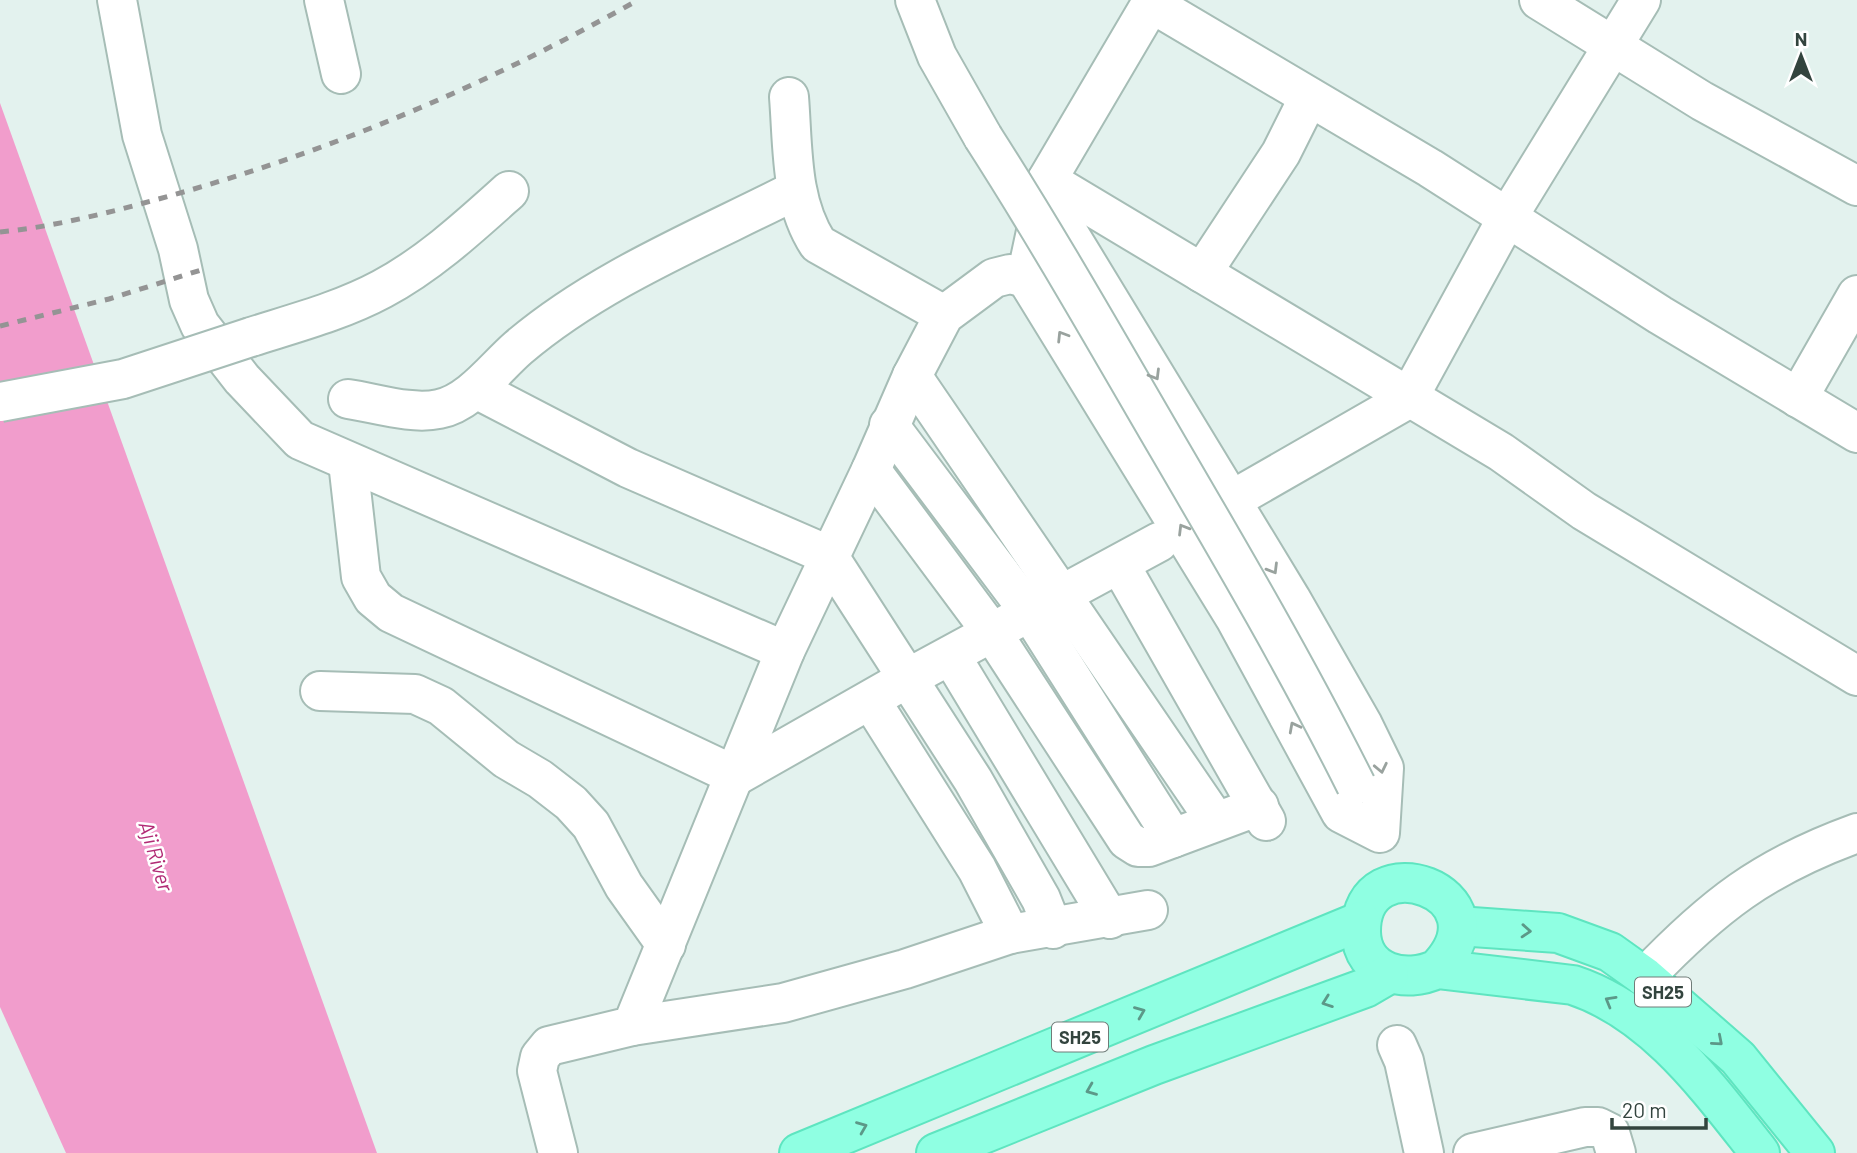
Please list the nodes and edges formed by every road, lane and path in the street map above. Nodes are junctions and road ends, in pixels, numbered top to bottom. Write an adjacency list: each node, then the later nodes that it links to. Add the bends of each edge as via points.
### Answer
1 (117, 0): 28 (street, via 142,135 200,325 242,379 300,440)
2 (324, 0): 8 (street)
3 (915, 0): 44 (street, bridge, via 937,56 963,103 1035,218 1309,691)
4 (1539, 0): 7 (street)
5 (1641, 0): 7 (street)
6 (1152, 1): 10 (street); 11 (street)
7 (1613, 46): 12 (street); 15 (street)
8 (341, 74)
9 (789, 97): 13 (street)
10 (1309, 97): 15 (street); 16 (street, via 1281,153)
11 (1045, 185): 16 (street); 17 (street); 30 (street, one-way to 30)
12 (1857, 186)
13 (796, 190): 19 (street, via 805,223 818,244); 21 (street, via 566,310)
14 (509, 191): 25 (street, bridge, via 419,265 382,289 311,318 123,379)
15 (1507, 218): 22 (street); 23 (street)
16 (1202, 273): 22 (street)
17 (1026, 278): 19 (street, via 1010,274 994,278); 44 (street, one-way to 17, via 1341,813 1229,607)
18 (1857, 295): 23 (street)
19 (944, 315): 20 (street)
20 (912, 376): 26 (street); 34 (street)
21 (475, 389): 24 (street, via 439,410); 32 (street, via 628,468)
22 (1408, 398): 30 (street); 38 (street)
23 (1798, 398): 27 (street)
24 (348, 399)
25 (0, 402)
26 (889, 425): 29 (street); 34 (street)
27 (1857, 433)
28 (348, 463): 36 (street); 42 (street, via 361,577 373,597 391,612)
29 (871, 470): 32 (street); 35 (street)
30 (1231, 500): 44 (street, one-way to 44, via 1292,599 1384,768)
31 (1160, 542): 33 (street)
32 (828, 555): 36 (street); 39 (street)
33 (1120, 565): 34 (street); 43 (street, via 1262,814)
34 (1047, 604): 35 (street); 43 (street); 46 (street)
35 (993, 634): 37 (street); 46 (street, via 1127,840 1149,847)
36 (785, 651): 42 (street)
37 (951, 656): 39 (street); 49 (street)
38 (1857, 676)
39 (908, 678): 41 (street); 52 (street, via 973,780 1041,899)
40 (320, 691): 54 (street, via 415,694 441,706 578,810 643,917)
41 (871, 701): 42 (street); 53 (street, via 977,869)
42 (736, 776): 54 (street)
43 (1215, 820): 46 (street)
44 (1380, 833): 47 (street)
45 (1857, 833): 57 (street, via 1755,879 1693,927)
46 (1173, 838)
47 (1403, 882): 50 (main road, via 1375,895); 51 (main road, via 1432,887 1444,896)
48 (1148, 910): 49 (street)
49 (1110, 919): 52 (street)
50 (1361, 921): 56 (main road, via 1365,951); 61 (main road, SH25, one-way to 50)
51 (1458, 926): 55 (main road, via 1456,942); 57 (main road, SH25, one-way to 57, via 1572,936 1611,952)
52 (1053, 929): 53 (street)
53 (1010, 934): 58 (street, via 783,1003)
54 (666, 944): 58 (street)
55 (1437, 970): 56 (main road, via 1413,977); 66 (main road, one-way to 55, via 1701,1079 1640,1021 1611,1001 1573,985)
56 (1389, 974): 62 (main road, one-way to 62, via 1365,988 1154,1065)
57 (1645, 977): 67 (main road, SH25, one-way to 67, via 1738,1058)
58 (632, 1026): 60 (street, via 549,1046 540,1057 537,1071)
59 (1397, 1045): 63 (street)
60 (558, 1153)
61 (799, 1153)
62 (936, 1153)
63 (1424, 1153)
64 (1473, 1153): 65 (street, via 1585,1127 1610,1133)
65 (1616, 1153)
66 (1760, 1153)
67 (1815, 1153)

